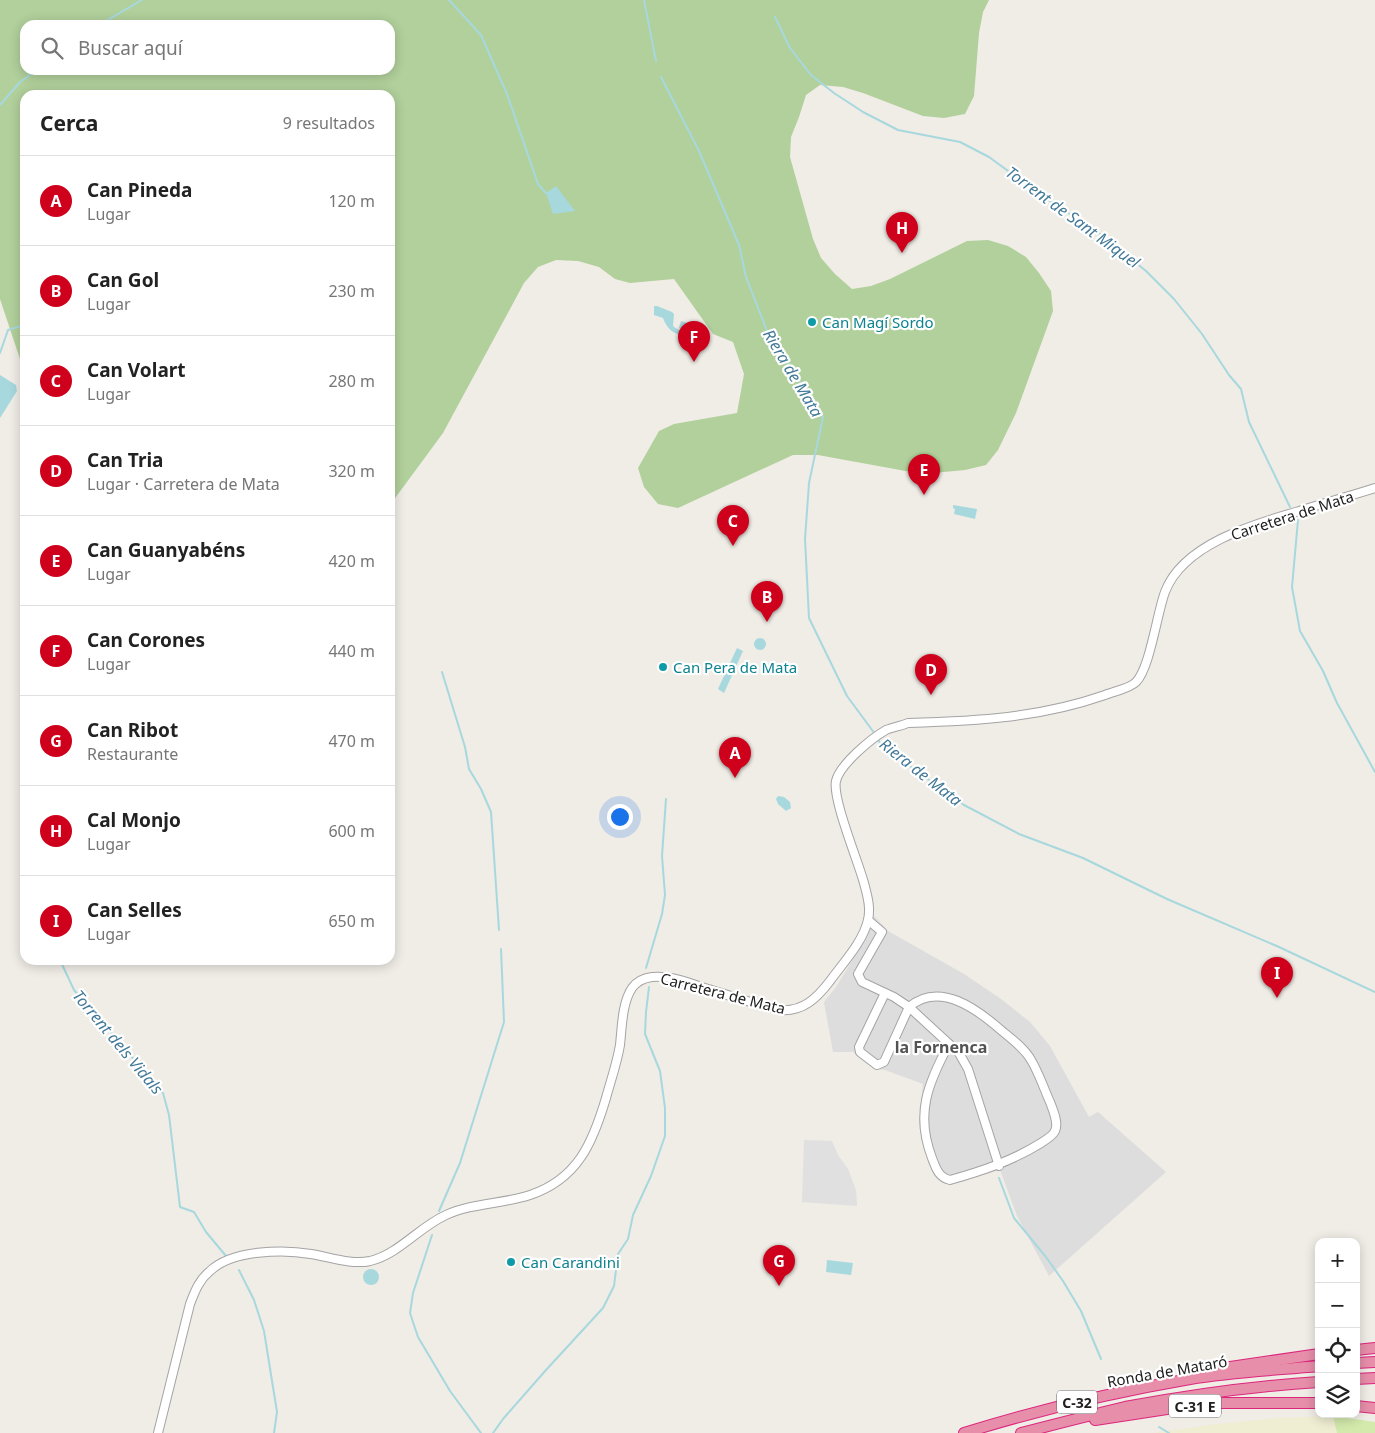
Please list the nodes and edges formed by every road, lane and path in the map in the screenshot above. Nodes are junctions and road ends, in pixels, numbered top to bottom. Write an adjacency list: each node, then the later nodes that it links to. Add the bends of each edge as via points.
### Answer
1 (1375, 488): 2 (street, Carretera de Mata, via 1222,538 1182,566 1165,591 1144,670 1136,682 1047,712 974,721 908,723 885,731 867,744 844,765 836,781 838,800 869,905)
2 (868, 920): 3 (street, via 882,932 858,974 862,982); 21 (street, Carretera de Mata, via 824,989 809,1004 797,1009 770,1008 664,977 639,981 627,1001 615,1065 593,1138 572,1168 542,1190 449,1214 390,1252 368,1261 285,1251 233,1259 211,1269 198,1284 190,1304)
3 (886, 993): 4 (street); 4 (street, via 858,1047 877,1065 884,1062)
4 (909, 1008): 5 (street); 6 (street, via 915,1002 934,996 958,1001 980,1012 1031,1060 1053,1111 1056,1130)
5 (949, 1044): 6 (street, via 965,1060); 6 (street, via 929,1084 924,1126 939,1175 950,1180)
6 (999, 1166)
7 (1375, 1348): 8 (highway)
8 (1360, 1350)
9 (1315, 1355): 14 (highway, C-31 E, via 1203,1371)
10 (1375, 1362): 11 (highway)
11 (1360, 1363)
12 (1315, 1366): 14 (highway, Ronda de Mataró / C-32)
13 (1375, 1378): 15 (highway)
14 (1191, 1379): 22 (highway, Ronda de Mataró / C-32, via 1090,1399)
15 (1360, 1379)
16 (1315, 1382): 20 (highway, Ronda de Mataró / C-32, via 1182,1398)
17 (1315, 1403): 20 (highway, C-31 E, via 1221,1403 1096,1420)
18 (1360, 1406): 19 (highway)
19 (1375, 1408)
20 (1071, 1420): 23 (highway, Ronda de Mataró / C-32)
21 (158, 1433)
22 (964, 1433)
23 (1021, 1433)

